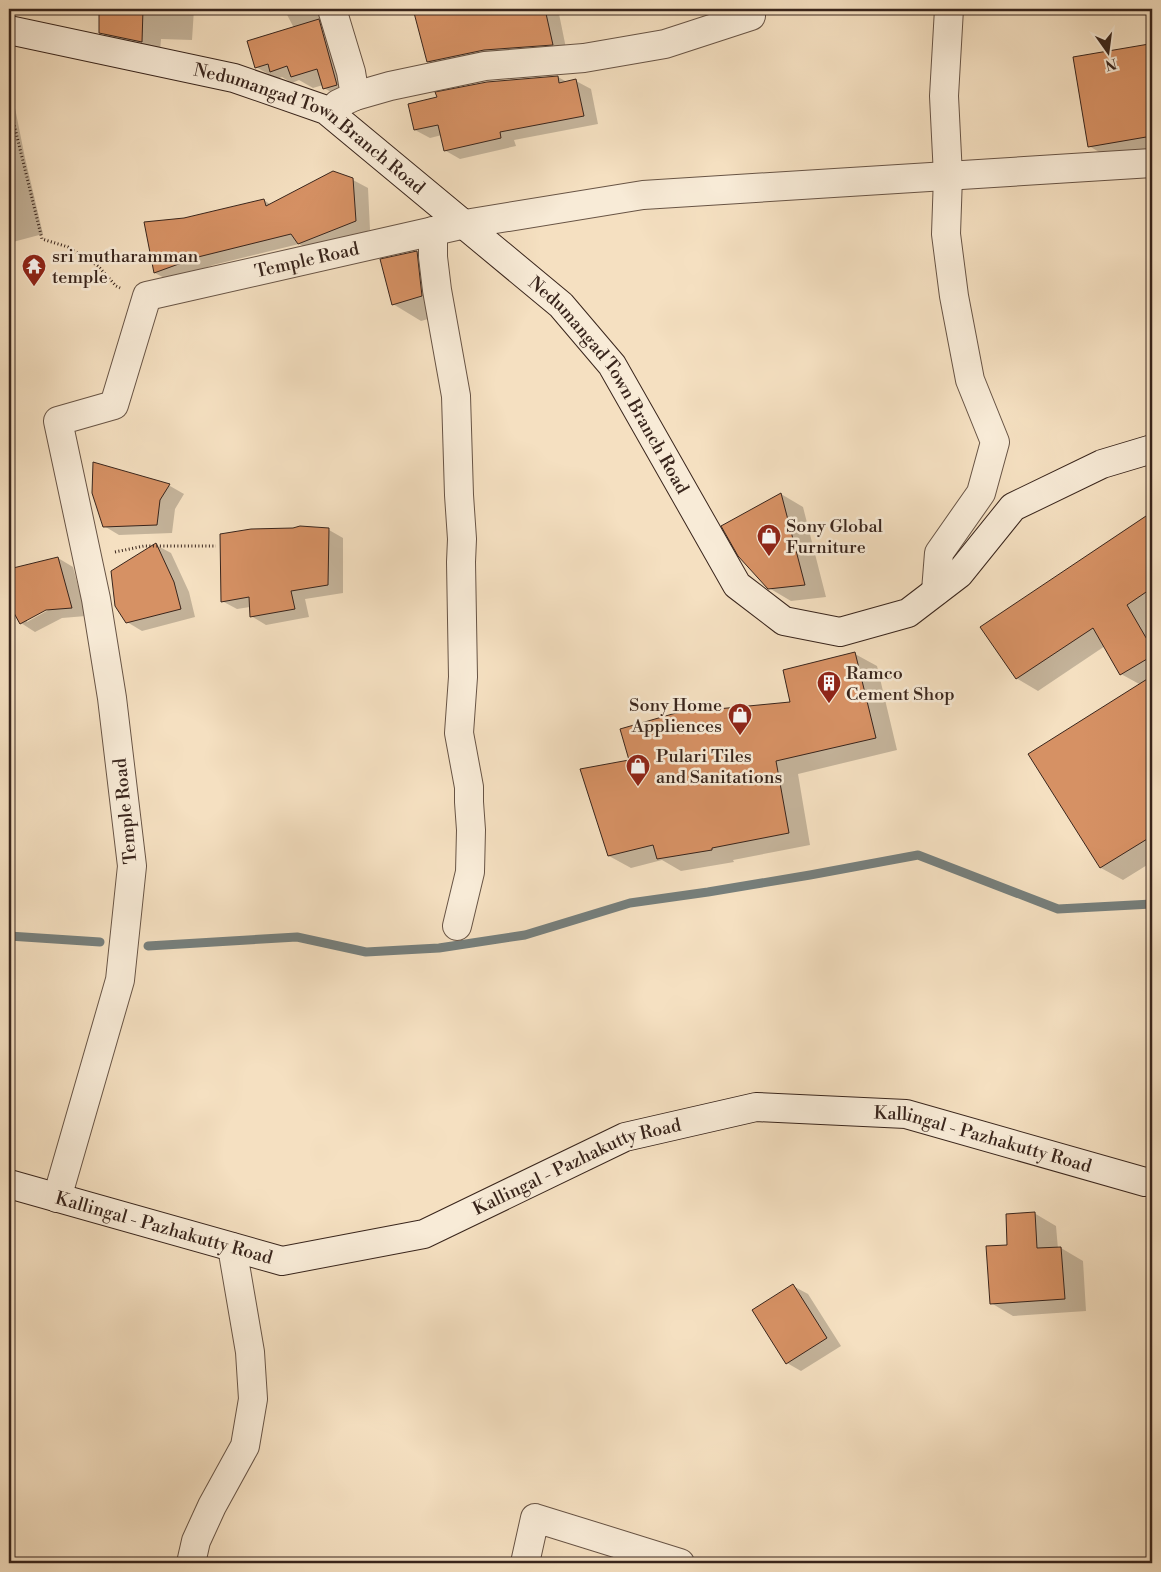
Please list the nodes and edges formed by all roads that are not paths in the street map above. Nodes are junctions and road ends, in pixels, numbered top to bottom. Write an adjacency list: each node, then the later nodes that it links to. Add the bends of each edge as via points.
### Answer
1 (332, 9): 5 (street, via 351,72)
2 (949, 9): 8 (street, via 944,96)
3 (751, 16): 5 (street, via 665,44 584,58 485,66)
4 (9, 30): 6 (street, Nedumangad Town Branch Road, via 234,78)
5 (354, 96): 6 (street)
6 (326, 110): 9 (street, Nedumangad Town Branch Road)
7 (1152, 163): 8 (street, Temple Road)
8 (948, 176): 9 (street, Temple Road, via 643,195); 12 (street, via 946,234 954,296 970,380 995,442 981,493 939,553)
9 (465, 224): 10 (street, Temple Road); 12 (street, Nedumangad Town Branch Road, via 562,304 612,365 737,585 784,621 840,632 908,614)
10 (433, 232): 13 (street, via 437,290 456,396 462,539 460,733 472,830 470,872); 16 (street, Temple Road, via 147,296 114,405 58,421 96,599 112,698 132,866 120,980)
11 (1152, 449): 12 (street, Nedumangad Town Branch Road, via 1102,464 1013,507 959,574)
12 (936, 591)
13 (457, 926)
14 (1152, 1181): 17 (street, Kallingal - Pazhakutty Road, via 1145,1182 906,1114 756,1107 625,1138 424,1234 282,1261)
15 (9, 1184): 16 (street, Kallingal - Pazhakutty Road)
16 (57, 1198): 17 (street, Kallingal - Pazhakutty Road)
17 (232, 1247): 18 (street, via 250,1352 253,1399 245,1446 212,1506 196,1541)
18 (191, 1563)
19 (525, 1563): 20 (street, via 535,1518)
20 (680, 1563)

